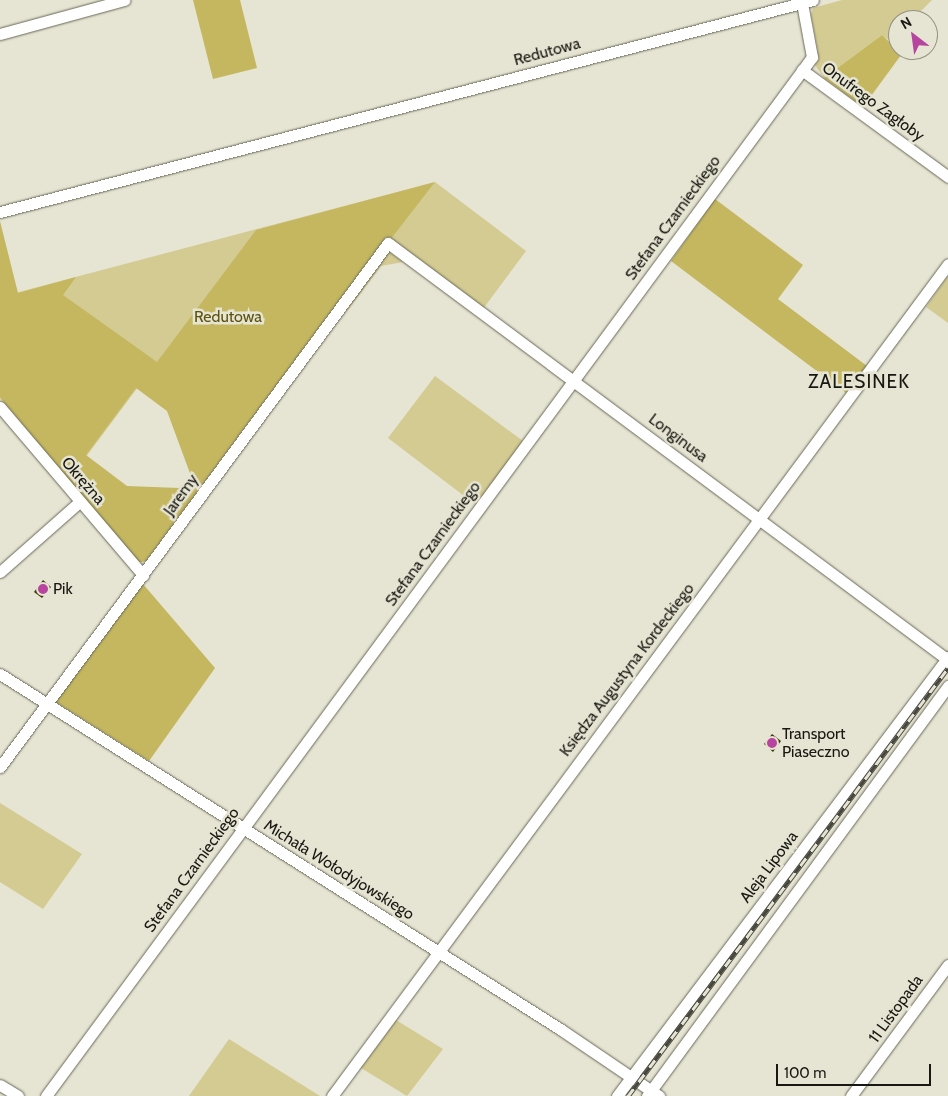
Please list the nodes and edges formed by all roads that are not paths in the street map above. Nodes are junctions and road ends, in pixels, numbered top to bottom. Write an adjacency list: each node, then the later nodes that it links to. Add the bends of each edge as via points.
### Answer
1 (124, 0): 3 (street)
2 (807, 1): 4 (street, Stefana Czarnieckiego, via 814,50); 6 (street, Redutowa)
3 (0, 34)
4 (802, 70): 5 (street, Onufrego Zagłoby); 9 (street, Stefana Czarnieckiego)
5 (948, 177)
6 (0, 212)
7 (388, 243): 9 (street, Longinusa); 14 (street, Jaremy)
8 (948, 264): 12 (street, Księdza Augustyna Kordeckiego)
9 (573, 381): 12 (street, Longinusa); 20 (street, Stefana Czarnieckiego)
10 (0, 407): 11 (street, Okrężna)
11 (80, 502): 13 (street); 14 (street, Okrężna)
12 (759, 519): 15 (street, Longinusa); 21 (street, Księdza Augustyna Kordeckiego)
13 (0, 572)
14 (143, 575): 18 (street, Jaremy)
15 (948, 659): 23 (street, Aleja Lipowa)
16 (0, 674): 18 (street, Michała Wołodyjowskiego)
17 (948, 686): 25 (street)
18 (47, 704): 19 (street, Jaremy); 20 (street, Michała Wołodyjowskiego)
19 (0, 767)
20 (243, 829): 21 (street, Michała Wołodyjowskiego); 27 (street, Stefana Czarnieckiego)
21 (438, 952): 23 (street, Michała Wołodyjowskiego); 28 (street, Księdza Augustyna Kordeckiego)
22 (948, 965): 30 (street, 11 Listopada)
23 (631, 1076): 25 (street, Michała Wołodyjowskiego); 29 (street, Aleja Lipowa)
24 (0, 1084): 26 (street)
25 (652, 1094)
26 (18, 1096)
27 (46, 1096)
28 (332, 1096)
29 (617, 1096)
30 (851, 1096)

